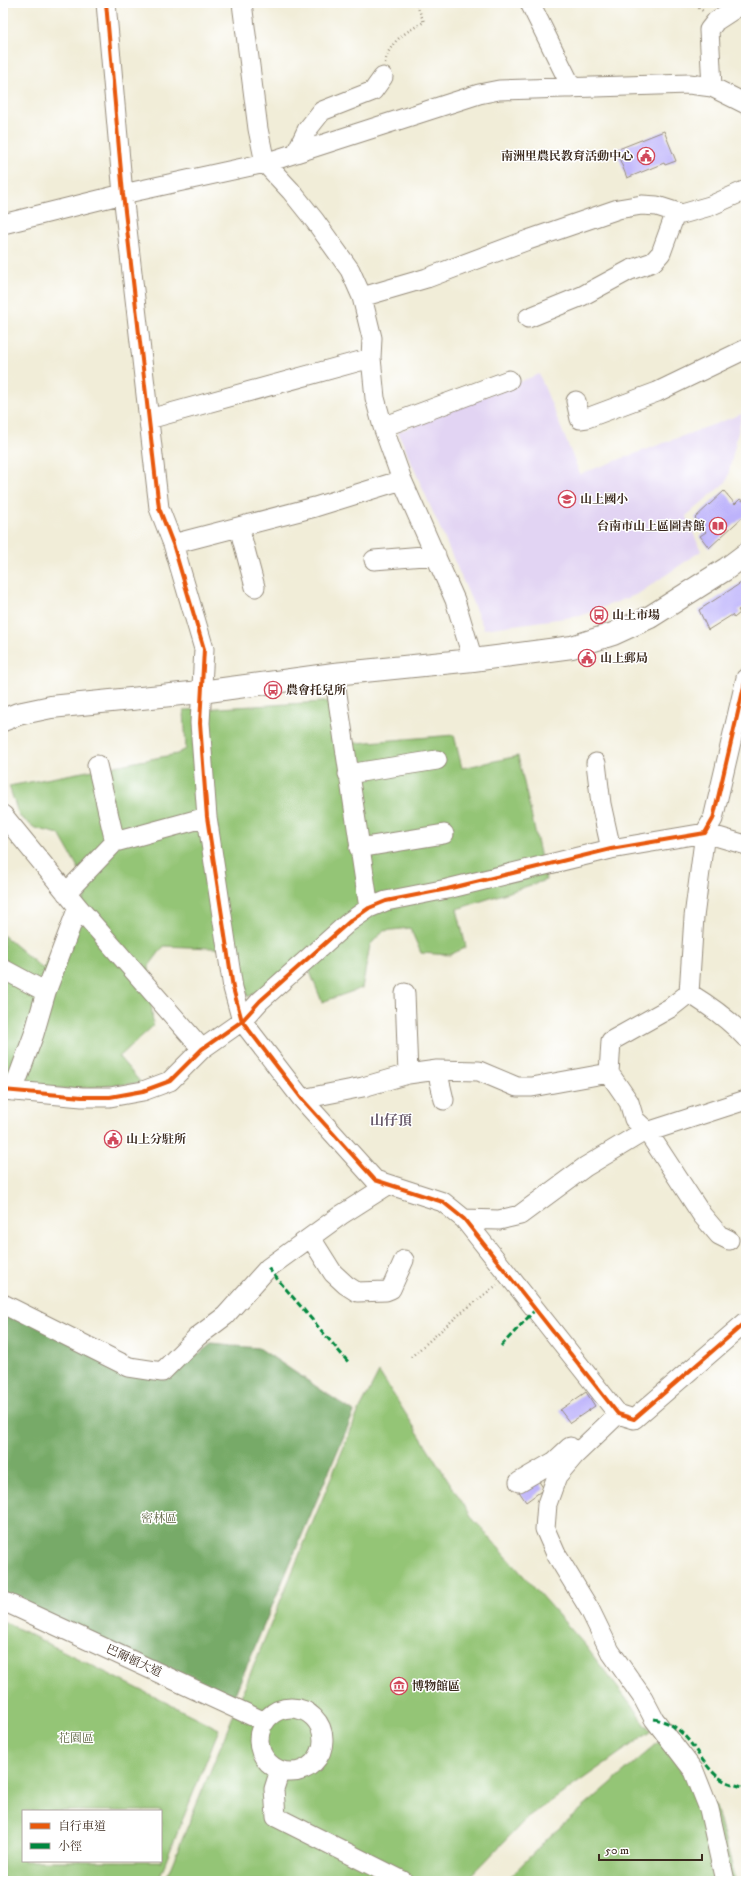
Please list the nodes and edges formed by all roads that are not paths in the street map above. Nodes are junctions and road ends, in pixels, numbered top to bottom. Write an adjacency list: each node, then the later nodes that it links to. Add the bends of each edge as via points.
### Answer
1 (106, 3): 12 (street)
2 (242, 3): 10 (street, via 258,129)
3 (530, 3): 7 (street)
4 (742, 4): 6 (street, via 716,21 709,30)
5 (383, 77): 9 (street, via 372,91 322,111 307,130)
6 (712, 87): 7 (street, via 689,84); 8 (street)
7 (572, 88): 9 (street, via 499,90 479,94)
8 (746, 104)
9 (296, 153): 10 (street)
10 (265, 163): 12 (street); 15 (street, via 291,191 350,270)
11 (746, 190): 13 (street, via 702,209 682,214)
12 (123, 194): 14 (street); 21 (street)
13 (676, 212): 15 (street, via 657,206 642,205 618,209 427,278); 16 (street, via 661,253 652,262 630,270 582,296)
14 (3, 224)
15 (362, 297): 18 (street, via 372,338)
16 (528, 318)
17 (746, 349): 20 (street, via 657,392 587,418 580,419)
18 (371, 358): 21 (street); 22 (street, via 375,398)
19 (509, 380): 22 (street)
20 (576, 401)
21 (149, 419): 25 (street, via 159,508)
22 (383, 427): 23 (street)
23 (402, 480): 24 (street); 27 (street)
24 (239, 527): 25 (street); 29 (street)
25 (173, 544): 33 (street, via 204,649)
26 (746, 554): 30 (main road, via 674,602 613,634 572,647)
27 (436, 555): 28 (street); 30 (street, via 455,600)
28 (374, 560)
29 (255, 587)
30 (473, 660): 31 (main road)
31 (334, 674): 33 (main road); 38 (street)
32 (746, 678): 41 (street, via 713,819)
33 (201, 692): 34 (main road, via 51,707); 40 (street, via 200,723)
34 (3, 720)
35 (437, 760): 38 (street)
36 (596, 763): 46 (street, via 601,804)
37 (97, 765): 43 (street)
38 (348, 774): 45 (street)
39 (3, 815): 47 (street)
40 (207, 817): 43 (street); 53 (street, via 233,988)
41 (705, 833): 44 (street); 46 (street); 52 (street, via 694,916)
42 (444, 834): 45 (street)
43 (116, 842): 47 (street)
44 (746, 845)
45 (359, 848): 48 (street)
46 (611, 849): 48 (street, via 447,889 386,901)
47 (72, 900): 50 (street); 55 (street)
48 (369, 908): 53 (street, via 349,922 260,1001)
49 (3, 968): 50 (street)
50 (46, 992): 59 (street, via 34,1034)
51 (405, 993): 58 (street)
52 (689, 993): 54 (street, via 711,1006); 57 (street, via 670,1008 611,1041)
53 (242, 1022): 55 (street); 60 (street)
54 (746, 1038)
55 (202, 1049): 59 (street, via 170,1081 143,1091 110,1097)
56 (437, 1070): 57 (street, via 479,1070 517,1087 532,1087); 58 (street); 61 (street)
57 (609, 1072): 63 (street, via 629,1102 634,1119)
58 (408, 1074): 60 (street, via 363,1087)
59 (8, 1091)
60 (302, 1099): 64 (street, via 375,1180)
61 (444, 1100)
62 (744, 1107): 63 (street)
63 (647, 1131): 65 (street, via 585,1167 520,1215 498,1220); 67 (street, via 702,1215 720,1235)
64 (388, 1185): 65 (street, via 443,1202); 66 (street)
65 (464, 1219): 71 (street)
66 (311, 1238): 68 (street, via 333,1273 357,1292 391,1288); 69 (street, via 268,1268 225,1316 197,1337 162,1372 129,1367)
67 (729, 1240)
68 (404, 1260)
69 (3, 1304)
70 (746, 1322): 71 (street, via 634,1419)
71 (618, 1414): 72 (street, via 598,1422 555,1460); 77 (street, via 557,1476 547,1504 545,1529 556,1554 590,1610 610,1651 643,1698 654,1719 694,1771 709,1809)
72 (519, 1482)
73 (3, 1601): 74 (street, 巴爾頓大道)
74 (265, 1722): 75 (street, via 259,1737 260,1746 266,1761); 75 (street, via 278,1711 302,1710 316,1720 322,1735 321,1752 311,1765 296,1772)
75 (280, 1770): 76 (street, via 274,1789 276,1818)
76 (403, 1881)
77 (725, 1881)

